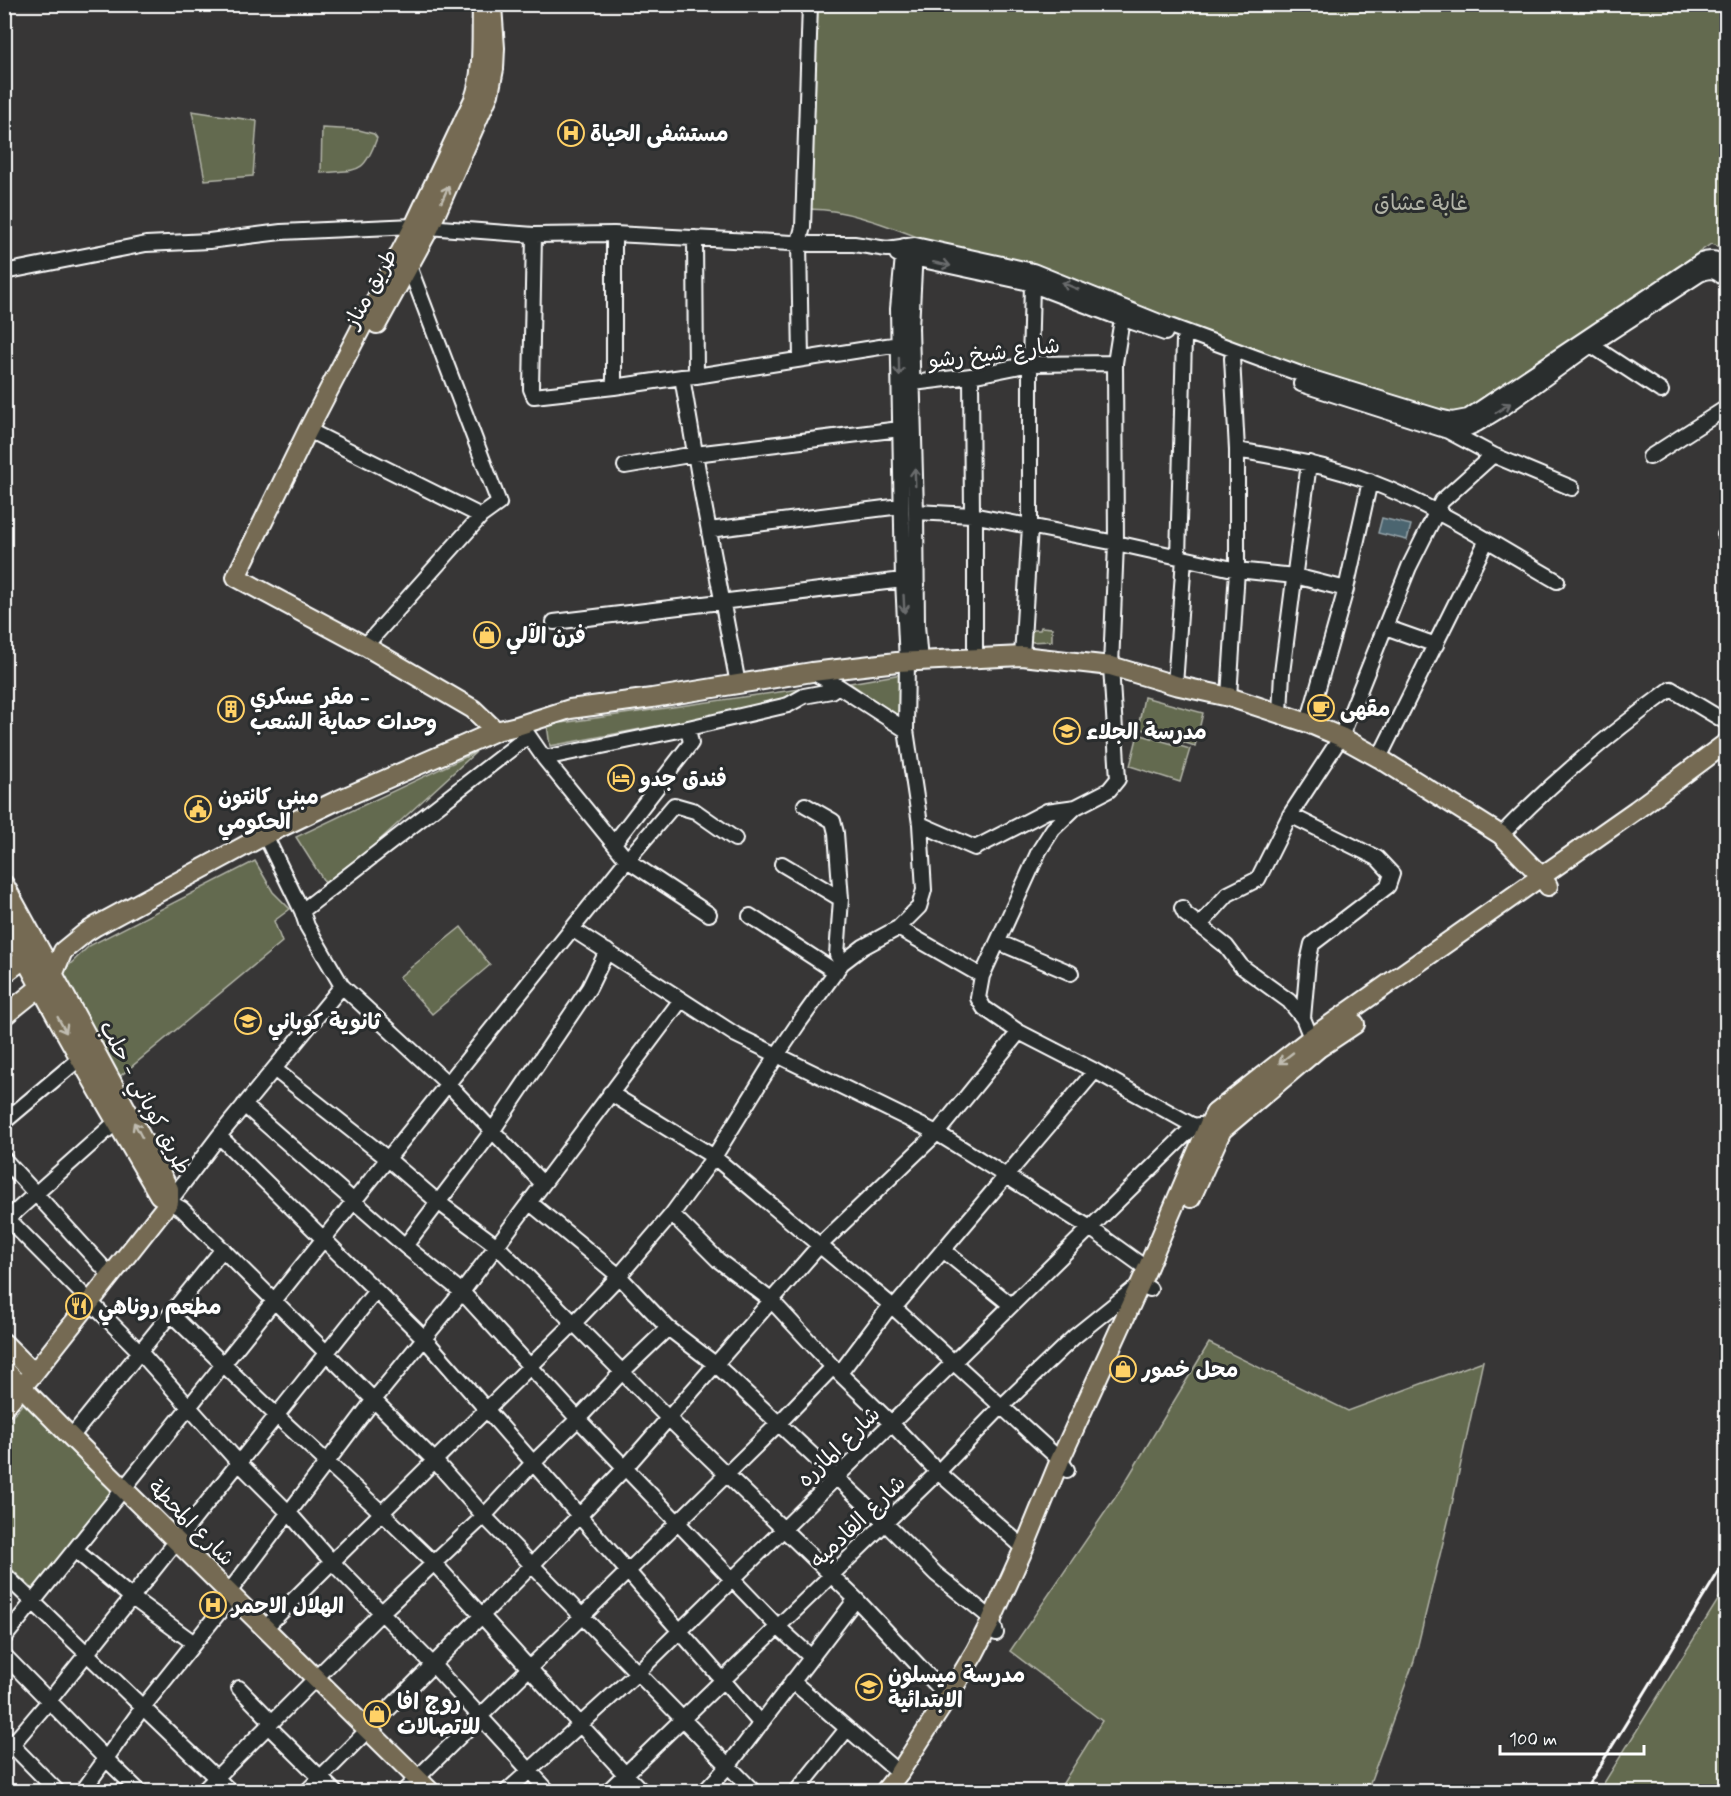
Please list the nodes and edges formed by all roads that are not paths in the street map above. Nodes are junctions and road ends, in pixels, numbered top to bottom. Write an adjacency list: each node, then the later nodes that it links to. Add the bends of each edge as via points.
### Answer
1 (482, 4): 4 (main road, طريق مناز, via 477,91)
2 (492, 4): 4 (main road, طريق مناز, one-way to 2, via 489,94 495,48)
3 (810, 4): 8 (street, via 803,227)
4 (422, 228): 6 (street); 10 (main road, طريق مناز); 12 (street, via 281,232 146,244)
5 (614, 234): 6 (street); 7 (street); 26 (street)
6 (534, 235): 26 (street, via 534,396)
7 (695, 238): 8 (street); 23 (street)
8 (799, 242): 9 (street); 20 (street)
9 (909, 252): 11 (street, one-way to 9, via 1718,260 1701,261 1468,417 1452,420 1306,376 1033,271); 14 (street, one-way to 14); 17 (street, via 898,309); 25 (street)
10 (404, 261): 31 (main road, طريق مناز); 44 (street, via 499,503)
11 (1726, 266)
12 (4, 272)
13 (1726, 280): 18 (street, via 1707,270)
14 (1032, 284): 15 (street); 22 (street)
15 (1122, 319): 16 (street); 21 (street)
16 (1184, 339): 19 (street); 49 (street)
17 (899, 344): 20 (street); 29 (street, one-way to 29)
18 (1591, 345): 27 (street); 30 (street, one-way to 18, via 1478,424)
19 (1233, 358): 30 (street); 32 (street)
20 (801, 359): 23 (street)
21 (1115, 363): 22 (street, شارع شيخ رشو); 48 (street)
22 (1030, 364): 24 (street, شارع شيخ رشو); 45 (street)
23 (689, 376): 26 (street); 33 (street)
24 (971, 376): 25 (street, شارع شيخ رشو); 43 (street)
25 (913, 383): 42 (street, one-way to 25)
26 (614, 387)
27 (1661, 392)
28 (1726, 408): 35 (street)
29 (900, 429): 33 (street); 40 (street)
30 (1448, 431): 34 (street)
31 (313, 432): 44 (street); 58 (main road, طريق مناز, via 242,580)
32 (1237, 450): 36 (street); 50 (street)
33 (695, 454): 37 (street); 46 (street)
34 (1493, 455): 39 (street); 41 (street)
35 (1650, 457)
36 (1309, 463): 38 (street); 51 (street)
37 (625, 466)
38 (1370, 481): 41 (street); 54 (street)
39 (1572, 488)
40 (901, 506): 46 (street); 52 (street)
41 (1436, 510): 47 (street); 57 (street)
42 (916, 512): 43 (street); 62 (street)
43 (973, 515): 45 (street); 61 (street)
44 (481, 516): 58 (street)
45 (1030, 526): 48 (street); 60 (street)
46 (709, 530): 55 (street)
47 (1486, 540): 53 (street); 59 (street)
48 (1116, 543): 49 (street); 63 (street)
49 (1181, 557): 50 (street); 66 (street)
50 (1237, 570): 51 (street); 68 (street)
51 (1295, 576): 54 (street); 69 (street)
52 (903, 580): 55 (street); 62 (street, one-way to 62)
53 (1557, 582)
54 (1346, 590): 71 (street)
55 (724, 603): 56 (street); 65 (street)
56 (554, 622)
57 (1385, 627): 59 (street); 76 (street)
58 (365, 645): 75 (main road, via 473,709)
59 (1436, 645): 79 (street)
60 (1022, 656): 61 (main road); 63 (main road)
61 (975, 658): 62 (main road)
62 (914, 662): 64 (main road); 74 (street)
63 (1111, 666): 66 (main road); 82 (street, via 1118,779 1108,790)
64 (812, 672): 65 (main road); 67 (street)
65 (738, 684): 73 (main road, via 570,709)
66 (1175, 685): 68 (main road)
67 (838, 686): 72 (street, via 788,705); 74 (street)
68 (1229, 697): 69 (main road)
69 (1280, 713): 71 (main road)
70 (1726, 722): 86 (street, via 1671,689 1578,761)
71 (1308, 723): 76 (main road)
72 (688, 728): 78 (street); 88 (street, via 691,743)
73 (524, 730): 75 (main road); 78 (street); 95 (street)
74 (906, 730): 84 (street)
75 (496, 731): 85 (main road)
76 (1341, 737): 79 (main road); 83 (street)
77 (1726, 744): 91 (main road)
78 (544, 758): 88 (street)
79 (1379, 758): 86 (main road)
80 (1726, 759): 91 (main road)
81 (805, 805): 93 (street, via 833,821)
82 (1076, 807): 84 (street, via 1047,811 975,848); 102 (street, via 1053,829 1039,851)
83 (1290, 815): 99 (street, via 1258,879 1228,894); 115 (street, via 1377,858 1392,874 1388,886 1312,944)
84 (920, 824): 100 (street, via 924,890 919,907)
85 (266, 835): 95 (street); 104 (main road, via 96,926)
86 (1501, 835): 91 (main road)
87 (735, 839): 89 (street, via 695,811 674,805)
88 (614, 843): 89 (street)
89 (627, 860): 96 (street); 101 (street)
90 (782, 864): 93 (street)
91 (1545, 881): 117 (main road)
92 (4, 884): 106 (main road, طريق كوباني - حلب)
93 (841, 899): 107 (street)
94 (1182, 908): 99 (street)
95 (302, 911): 112 (street)
96 (709, 914)
97 (750, 916): 107 (street)
98 (4, 918): 103 (main road, طريق كوباني - حلب)
99 (1200, 925): 115 (street, via 1226,946 1241,966 1289,1000)
100 (898, 927): 107 (street, via 863,947); 110 (street)
101 (572, 929): 105 (street); 122 (street)
102 (998, 942): 108 (street); 110 (street)
103 (10, 945): 106 (main road, طريق كوباني - حلب)
104 (63, 951): 106 (main road); 111 (main road)
105 (607, 951): 113 (street); 128 (street, via 590,988)
106 (32, 954): 109 (main road); 111 (main road, طريق كوباني - حلب)
107 (839, 968): 118 (street)
108 (1071, 973)
109 (4, 974)
110 (982, 976): 116 (street, via 978,998 984,1008)
111 (47, 981): 114 (main road); 119 (main road, طريق كوباني - حلب, one-way to 119); 137 (main road, طريق كوباني - حلب, one-way to 111, via 169,1189 104,1064)
112 (342, 987): 120 (street); 122 (street)
113 (681, 1000): 118 (street, via 736,1035); 123 (street)
114 (4, 1016)
115 (1303, 1018): 117 (street)
116 (1019, 1032): 121 (street); 129 (street)
117 (1315, 1043): 127 (main road)
118 (777, 1055): 129 (street); 131 (street)
119 (80, 1058): 125 (street); 126 (main road, طريق كوباني - حلب)
120 (274, 1069): 124 (street); 133 (street)
121 (1095, 1071): 127 (street); 134 (street)
122 (448, 1083): 128 (street); 133 (street)
123 (610, 1093): 131 (street); 135 (street)
124 (244, 1105): 130 (street); 138 (street)
125 (4, 1122)
126 (117, 1122): 136 (street); 137 (main road, طريق كوباني - حلب, via 159,1195)
127 (1208, 1127): 143 (street, شارع المازره); 152 (main road)
128 (493, 1130): 135 (street); 139 (street)
129 (937, 1134): 134 (street); 147 (street)
130 (219, 1136): 137 (street); 144 (street)
131 (714, 1157): 141 (street); 147 (street)
132 (4, 1159): 136 (street)
133 (388, 1159): 138 (street); 139 (street)
134 (1006, 1177): 143 (street); 149 (street)
135 (543, 1184): 140 (street)
136 (35, 1194): 142 (street); 150 (street)
137 (169, 1202): 148 (street, via 182,1209); 150 (main road)
138 (354, 1202): 144 (street); 145 (street)
139 (438, 1202): 145 (street); 146 (street)
140 (529, 1202): 146 (street); 151 (street)
141 (672, 1214): 151 (street); 156 (street, via 718,1260)
142 (6, 1218): 157 (street)
143 (1090, 1228): 152 (street); 158 (street, شارع المازره)
144 (324, 1239): 153 (street); 155 (street)
145 (405, 1246): 154 (street)
146 (496, 1246): 154 (street); 161 (street)
147 (819, 1246): 156 (street); 159 (street)
148 (223, 1249): 155 (street); 160 (street)
149 (943, 1250): 158 (street); 159 (street)
150 (111, 1276): 157 (main road)
151 (619, 1276): 161 (street); 162 (street)
152 (1146, 1281): 177 (street, شارع القادميه, via 1074,1337); 191 (main road)
153 (375, 1292): 163 (street); 166 (street)
154 (462, 1292): 163 (street); 170 (street)
155 (274, 1301): 166 (street); 168 (street)
156 (772, 1301): 169 (street); 172 (street)
157 (90, 1303): 165 (street); 174 (main road)
158 (1011, 1305): 167 (street, شارع المازره)
159 (893, 1306): 167 (street); 172 (street)
160 (171, 1314): 165 (street); 168 (street)
161 (573, 1324): 170 (street); 173 (street)
162 (668, 1328): 169 (street); 173 (street)
163 (424, 1338): 176 (street); 180 (street)
164 (4, 1342): 174 (main road)
165 (140, 1352): 179 (street); 186 (street)
166 (326, 1353): 176 (street); 181 (street)
167 (954, 1361): 177 (street); 185 (street, شارع المازره)
168 (224, 1364): 179 (street); 181 (street)
169 (715, 1364): 182 (street); 184 (street)
170 (531, 1366): 180 (street); 183 (street)
171 (4, 1369): 175 (main road, شارع المحطة)
172 (836, 1370): 184 (street); 185 (street)
173 (622, 1372): 182 (street); 183 (street)
174 (34, 1373): 175 (main road)
175 (22, 1387): 178 (main road); 186 (main road, شارع المحطة)
176 (373, 1401): 187 (street); 188 (street)
177 (1002, 1406): 191 (street); 193 (street, شارع القادميه)
178 (4, 1407)
179 (189, 1407): 189 (street); 196 (street)
180 (486, 1410): 187 (street); 190 (street)
181 (277, 1416): 188 (street); 189 (street)
182 (668, 1418): 192 (street); 194 (street)
183 (578, 1419): 190 (street); 192 (street)
184 (779, 1423): 194 (street); 195 (street)
185 (891, 1423): 193 (street); 195 (street, شارع المازره)
186 (71, 1437): 196 (main road, شارع المحطة)
187 (435, 1461): 198 (street); 199 (street)
188 (327, 1462): 197 (street); 198 (street)
189 (239, 1463): 197 (street); 204 (street)
190 (533, 1463): 199 (street); 200 (street)
191 (1064, 1465): 205 (main road); 221 (main road)
192 (625, 1468): 200 (street); 201 (street)
193 (938, 1472): 202 (street, شارع القادميه); 205 (street)
194 (727, 1475): 201 (street); 203 (street)
195 (836, 1477): 202 (street); 203 (street, شارع المازره)
196 (124, 1489): 204 (main road, شارع المحطة); 206 (street)
197 (289, 1513): 207 (street); 214 (street)
198 (382, 1513): 207 (street); 208 (street)
199 (484, 1516): 208 (street); 209 (street)
200 (579, 1516): 209 (street); 210 (street)
201 (678, 1522): 210 (street); 213 (street)
202 (885, 1523): 212 (street, شارع القادميه); 221 (street)
203 (783, 1529): 212 (street); 213 (street, شارع المازره)
204 (176, 1541): 214 (main road, شارع المحطة); 215 (street)
205 (1024, 1548): 221 (main road)
206 (75, 1550): 215 (street); 217 (street)
207 (332, 1562): 218 (street); 223 (street)
208 (434, 1563): 218 (street); 219 (street)
209 (532, 1565): 219 (street); 220 (street)
210 (628, 1572): 220 (street); 224 (street)
211 (4, 1574): 217 (street)
212 (831, 1576): 216 (street); 222 (street, شارع القادميه)
213 (732, 1579): 222 (street); 224 (street, شارع المازره)
214 (231, 1594): 223 (main road, شارع المحطة); 226 (street)
215 (131, 1597): 226 (street); 227 (street)
216 (856, 1599): 229 (street); 237 (street)
217 (33, 1602): 225 (street); 227 (street)
218 (382, 1612): 230 (street); 233 (street)
219 (481, 1616): 230 (street); 231 (street)
220 (582, 1616): 231 (street); 232 (street)
221 (994, 1626): 237 (main road); 273 (main road, via 961,1699)
222 (778, 1627): 229 (street); 234 (street, شارع القادميه)
223 (265, 1628): 233 (main road, شارع المحطة)
224 (679, 1631): 232 (street, شارع المازره); 234 (street)
225 (4, 1638)
226 (194, 1643): 239 (street)
227 (87, 1653): 238 (street); 239 (street)
228 (4, 1655): 238 (street)
229 (811, 1657): 235 (street)
230 (433, 1665): 240 (street); 246 (street)
231 (529, 1668): 240 (street); 243 (street)
232 (637, 1673): 241 (street); 243 (street, شارع المازره)
233 (316, 1678): 242 (street); 246 (main road, شارع المحطة)
234 (722, 1681): 241 (street, شارع القادميه); 244 (street)
235 (792, 1681): 244 (street); 245 (street)
236 (239, 1688): 242 (street)
237 (948, 1697): 251 (main road)
238 (49, 1701): 247 (street); 248 (street)
239 (143, 1707): 248 (street); 253 (street)
240 (480, 1716): 250 (street); 255 (street)
241 (682, 1719): 249 (street); 252 (street, شارع القادميه)
242 (270, 1724): 253 (street); 254 (street)
243 (579, 1724): 250 (street, شارع المازره); 252 (street)
244 (761, 1724): 249 (street)
245 (847, 1729): 251 (street); 271 (street)
246 (369, 1730): 254 (street); 255 (main road, شارع المحطة)
247 (7, 1745): 256 (street)
248 (106, 1759): 257 (street); 258 (street)
249 (729, 1765): 269 (street); 270 (street)
250 (529, 1770): 265 (street, شارع المازره); 266 (street)
251 (899, 1773): 272 (main road)
252 (625, 1774): 267 (street, شارع القادميه); 268 (street)
253 (216, 1777): 259 (street); 260 (street)
254 (320, 1777): 261 (street); 262 (street)
255 (417, 1778): 263 (street); 264 (main road, شارع المحطة)
256 (58, 1791)
257 (82, 1791)
258 (140, 1791)
259 (202, 1791)
260 (231, 1791)
261 (306, 1791)
262 (335, 1791)
263 (403, 1791)
264 (431, 1791)
265 (507, 1791)
266 (549, 1791)
267 (607, 1791)
268 (643, 1791)
269 (704, 1791)
270 (754, 1791)
271 (796, 1791)
272 (884, 1791)
273 (900, 1791)

